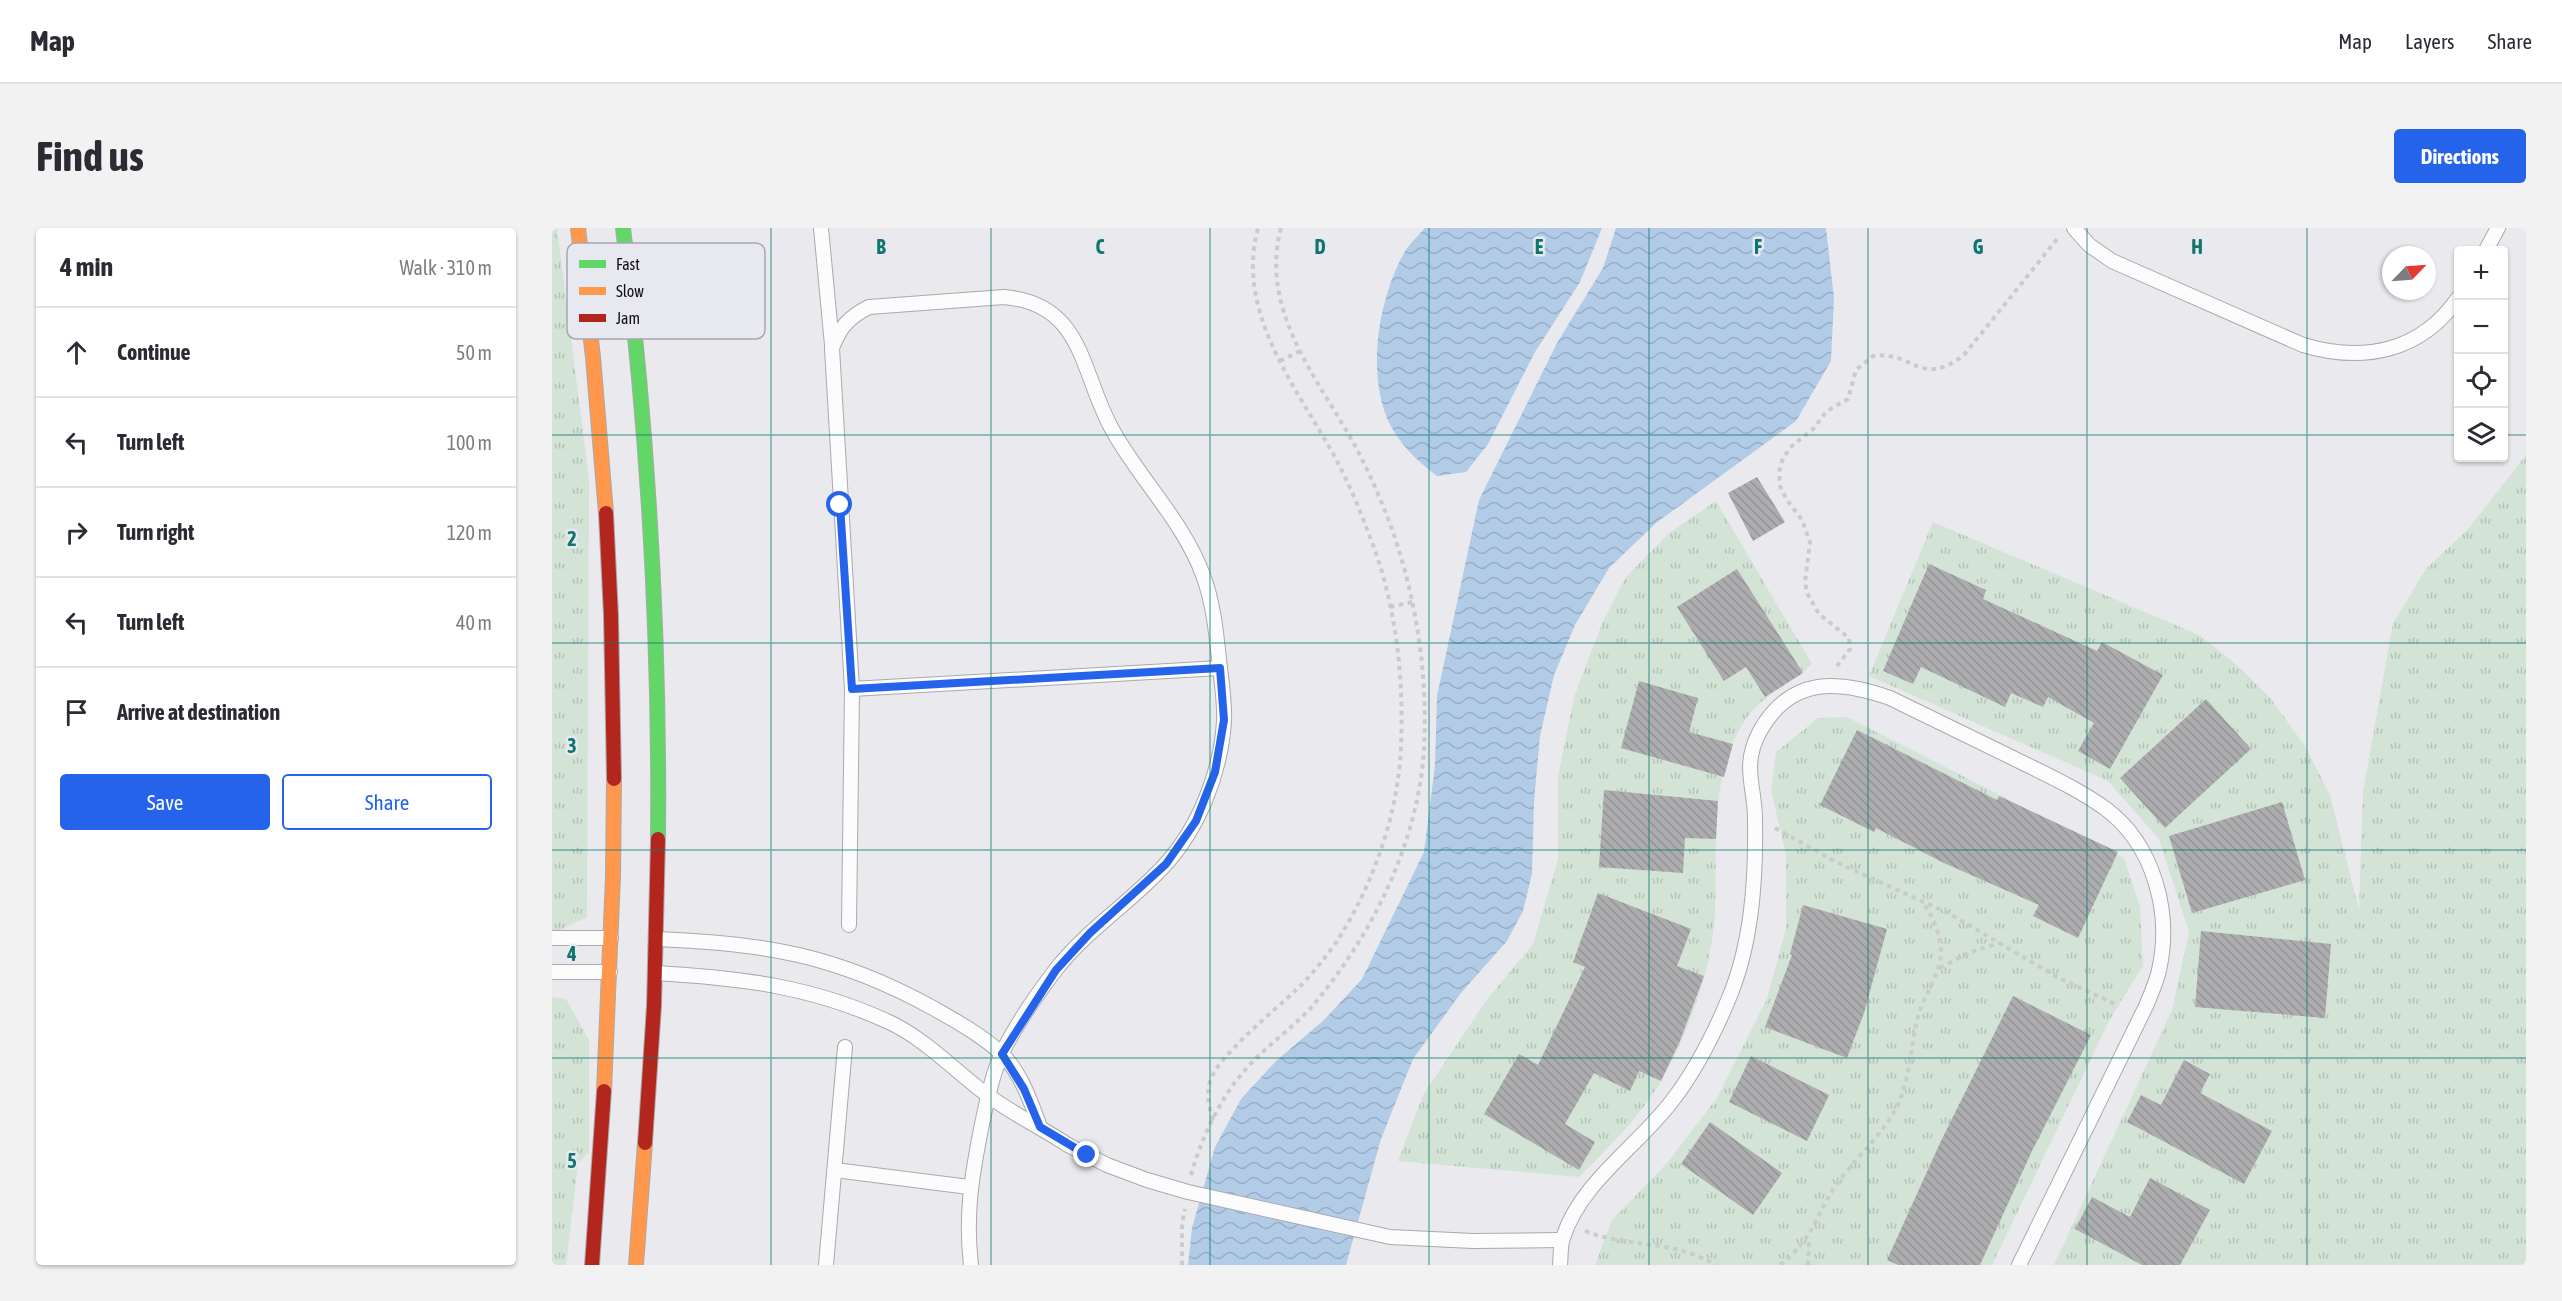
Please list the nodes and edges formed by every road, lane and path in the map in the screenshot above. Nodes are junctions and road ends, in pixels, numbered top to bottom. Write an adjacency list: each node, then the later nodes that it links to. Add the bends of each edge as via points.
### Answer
1 (578, 228): 9 (street)
2 (623, 228): 10 (street)
3 (821, 228): 15 (lane)
4 (1258, 228): 17 (path, via 1254,288 1266,334)
5 (1281, 228): 16 (path, via 1277,285 1288,326)
6 (2074, 228): 12 (lane, via 2089,245 2112,261 2328,353 2387,350 2412,340 2435,325)
7 (2498, 228): 11 (lane)
8 (2059, 237): 21 (path, via 1964,355 1950,366 1924,370 1891,356 1873,356 1856,370 1848,399 1827,411 1783,458 1780,486 1802,520 1810,542 1807,593 1819,614 1845,633 1850,644 1847,655 1835,668)
9 (580, 243)
10 (625, 243)
11 (2488, 246)
12 (2456, 300)
13 (591, 339): 27 (street, via 610,571)
14 (637, 339): 28 (street, via 654,557 660,748)
15 (832, 348): 20 (lane, via 839,330 852,315 869,307 1004,297 1026,298 1046,307 1075,339 1112,431 1184,533 1203,575 1215,621); 22 (lane)
16 (1300, 351): 17 (path); 18 (path, via 1360,455 1393,532)
17 (1280, 361): 19 (path, via 1340,465 1371,540)
18 (1412, 602): 19 (path); 38 (path, via 1425,682 1424,752 1411,821 1388,887 1356,949 1314,1005 1239,1076)
19 (1390, 607): 38 (path, via 1402,684 1401,750 1384,839 1369,880 1338,939 1297,990 1222,1062 1210,1080 1208,1101)
20 (1220, 668): 22 (lane); 36 (lane, via 1224,720 1215,772 1196,821 1166,864 1090,933 1056,970)
21 (1832, 684): 23 (lane, via 1803,691 1778,707 1760,732 1749,760); 56 (lane, via 1890,698 2079,790 2108,811 2132,837 2150,867 2161,901 2159,971)
22 (852, 689): 25 (lane)
23 (1755, 816): 24 (path, via 1838,863); 44 (lane, via 1755,878 1747,938 1722,1014 1705,1050 1673,1100 1634,1146 1596,1182)
24 (1923, 902): 29 (path); 30 (path, via 1938,934)
25 (849, 925)
26 (552, 938): 27 (lane)
27 (617, 938): 32 (street)
28 (650, 938): 33 (street); 36 (lane, via 775,948 839,965 906,993 951,1018)
29 (2000, 942): 30 (path); 34 (path, via 2057,977)
30 (1939, 969): 45 (path, via 1920,1012 1900,1099 1890,1118 1830,1194)
31 (552, 972): 32 (lane)
32 (616, 972): 47 (street)
33 (650, 973): 37 (lane, via 773,983 838,1002 893,1024); 48 (street, via 648,1125)
34 (2117, 1005)
35 (845, 1047): 40 (lane)
36 (1002, 1054): 37 (lane); 39 (lane, via 1022,1084)
37 (988, 1096): 39 (lane); 42 (lane)
38 (1213, 1120): 41 (path)
39 (1040, 1127): 46 (lane, bridge, via 1107,1165 1147,1180 1390,1237)
40 (835, 1170): 42 (lane); 49 (lane)
41 (1190, 1182)
42 (969, 1187): 50 (lane)
43 (1186, 1203): 51 (path)
44 (1568, 1225): 46 (lane); 53 (path, via 1622,1241 1674,1246)
45 (1809, 1237): 54 (path); 55 (path)
46 (1562, 1240): 52 (lane)
47 (592, 1265)
48 (636, 1265)
49 (826, 1265)
50 (971, 1265)
51 (1182, 1265)
52 (1560, 1265)
53 (1716, 1265)
54 (1780, 1265)
55 (1808, 1265)
56 (2019, 1265)

